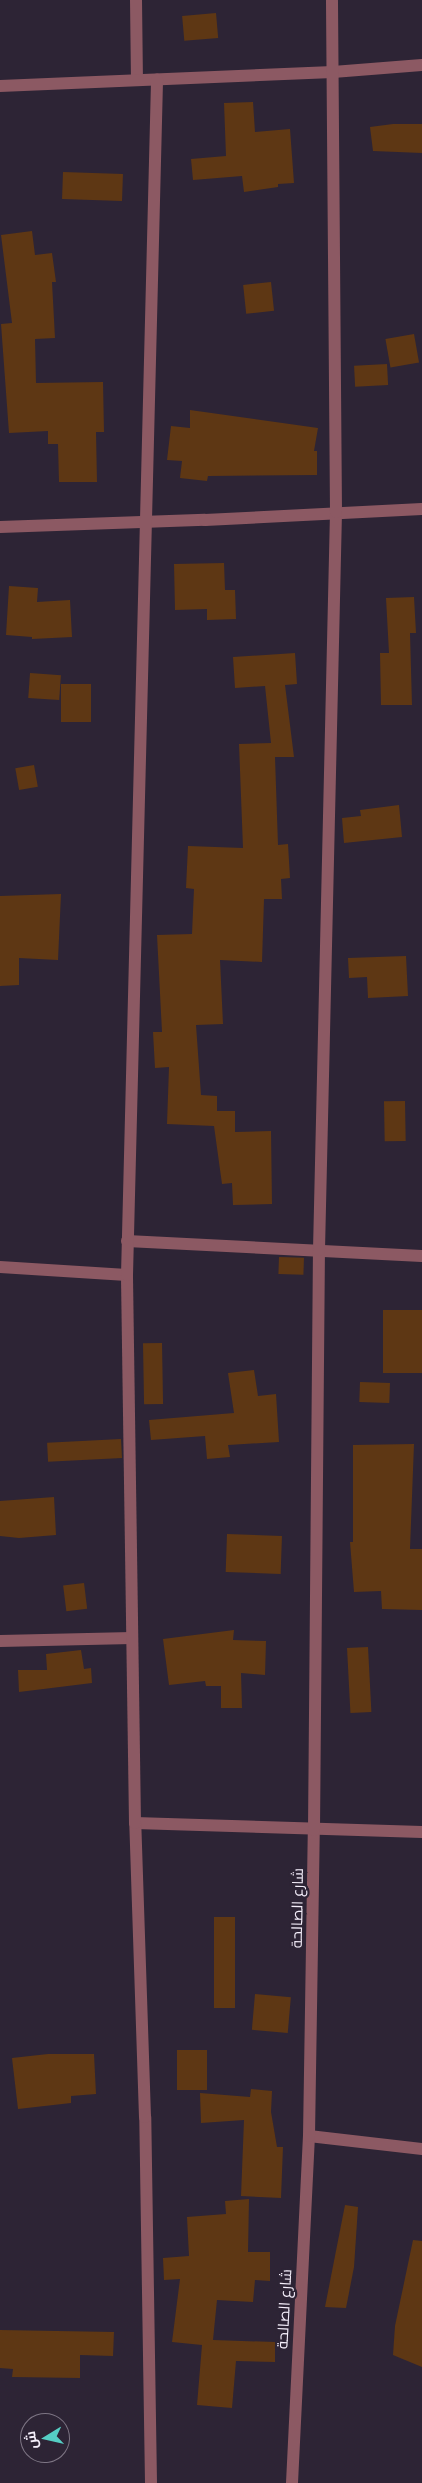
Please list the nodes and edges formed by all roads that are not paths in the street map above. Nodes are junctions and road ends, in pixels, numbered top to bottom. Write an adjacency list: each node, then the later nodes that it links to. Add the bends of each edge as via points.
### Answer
1 (136, 0): 5 (street)
2 (332, 0): 4 (street, شارع الصالحة)
3 (422, 65): 4 (street)
4 (333, 72): 6 (street); 9 (street, شارع الصالحة)
5 (137, 79): 6 (street); 7 (street)
6 (157, 79): 10 (street)
7 (0, 86)
8 (422, 509): 9 (street)
9 (336, 512): 10 (street); 13 (street, شارع الصالحة)
10 (146, 522): 11 (street); 12 (street)
11 (0, 527)
12 (127, 1241): 13 (street); 16 (street)
13 (319, 1250): 14 (street); 20 (street, شارع الصالحة)
14 (422, 1256)
15 (0, 1267): 16 (street)
16 (127, 1275): 17 (street)
17 (132, 1638): 18 (street); 19 (street)
18 (0, 1641)
19 (135, 1823): 20 (street); 24 (street, via 145,2117)
20 (314, 1830): 21 (street); 22 (street, شارع الصالحة)
21 (422, 1832)
22 (309, 2136): 23 (street); 25 (street, شارع الصالحة)
23 (422, 2150)
24 (151, 2483)
25 (292, 2483)

